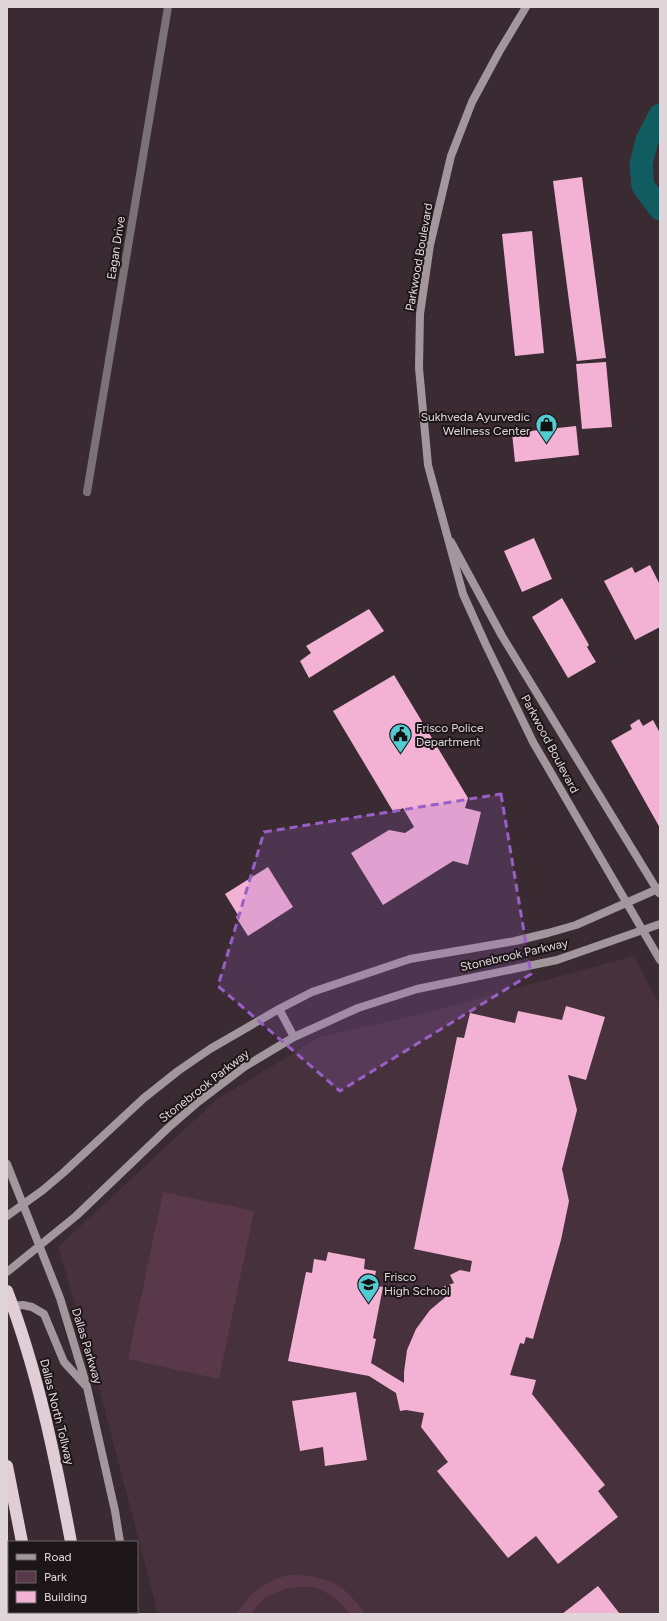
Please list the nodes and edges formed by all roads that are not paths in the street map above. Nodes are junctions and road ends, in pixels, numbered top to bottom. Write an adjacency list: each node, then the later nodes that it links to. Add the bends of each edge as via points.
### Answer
1 (168, 7): 3 (street, Eagan Drive)
2 (526, 7): 4 (main road, Parkwood Boulevard, via 472,102 451,156 430,245 420,314 419,368 428,465)
3 (87, 492)
4 (444, 528): 5 (main road, Parkwood Boulevard, via 502,636); 6 (main road, Parkwood Boulevard, via 462,594 486,646 533,742)
5 (659, 890): 6 (main road, Stonebrook Parkway)
6 (627, 903): 8 (main road, Parkwood Boulevard); 10 (main road, Stonebrook Parkway, via 576,925 548,933 410,959 312,992)
7 (660, 924): 8 (main road, Stonebrook Parkway)
8 (642, 930): 9 (main road, Parkwood Boulevard); 11 (main road, Stonebrook Parkway, via 557,960 417,989 358,1008)
9 (660, 960)
10 (279, 1009): 11 (main road); 13 (main road, Stonebrook Parkway, via 178,1071 144,1098 63,1173)
11 (294, 1037): 15 (main road, Stonebrook Parkway, via 244,1066 198,1102 76,1216)
12 (7, 1164): 13 (main road, Dallas Parkway)
13 (23, 1204): 14 (main road, Stonebrook Parkway); 15 (main road, Dallas Parkway)
14 (7, 1216)
15 (39, 1245): 16 (main road, Stonebrook Parkway); 19 (main road, Dallas Parkway, via 60,1298)
16 (7, 1272)
17 (7, 1292): 22 (highway, Dallas North Tollway, via 22,1330 45,1416)
18 (7, 1307): 19 (main road, via 23,1304 44,1314 64,1362)
19 (87, 1387): 23 (main road, Dallas Parkway)
20 (7, 1466): 21 (highway)
21 (22, 1541)
22 (71, 1541)
23 (120, 1541)

